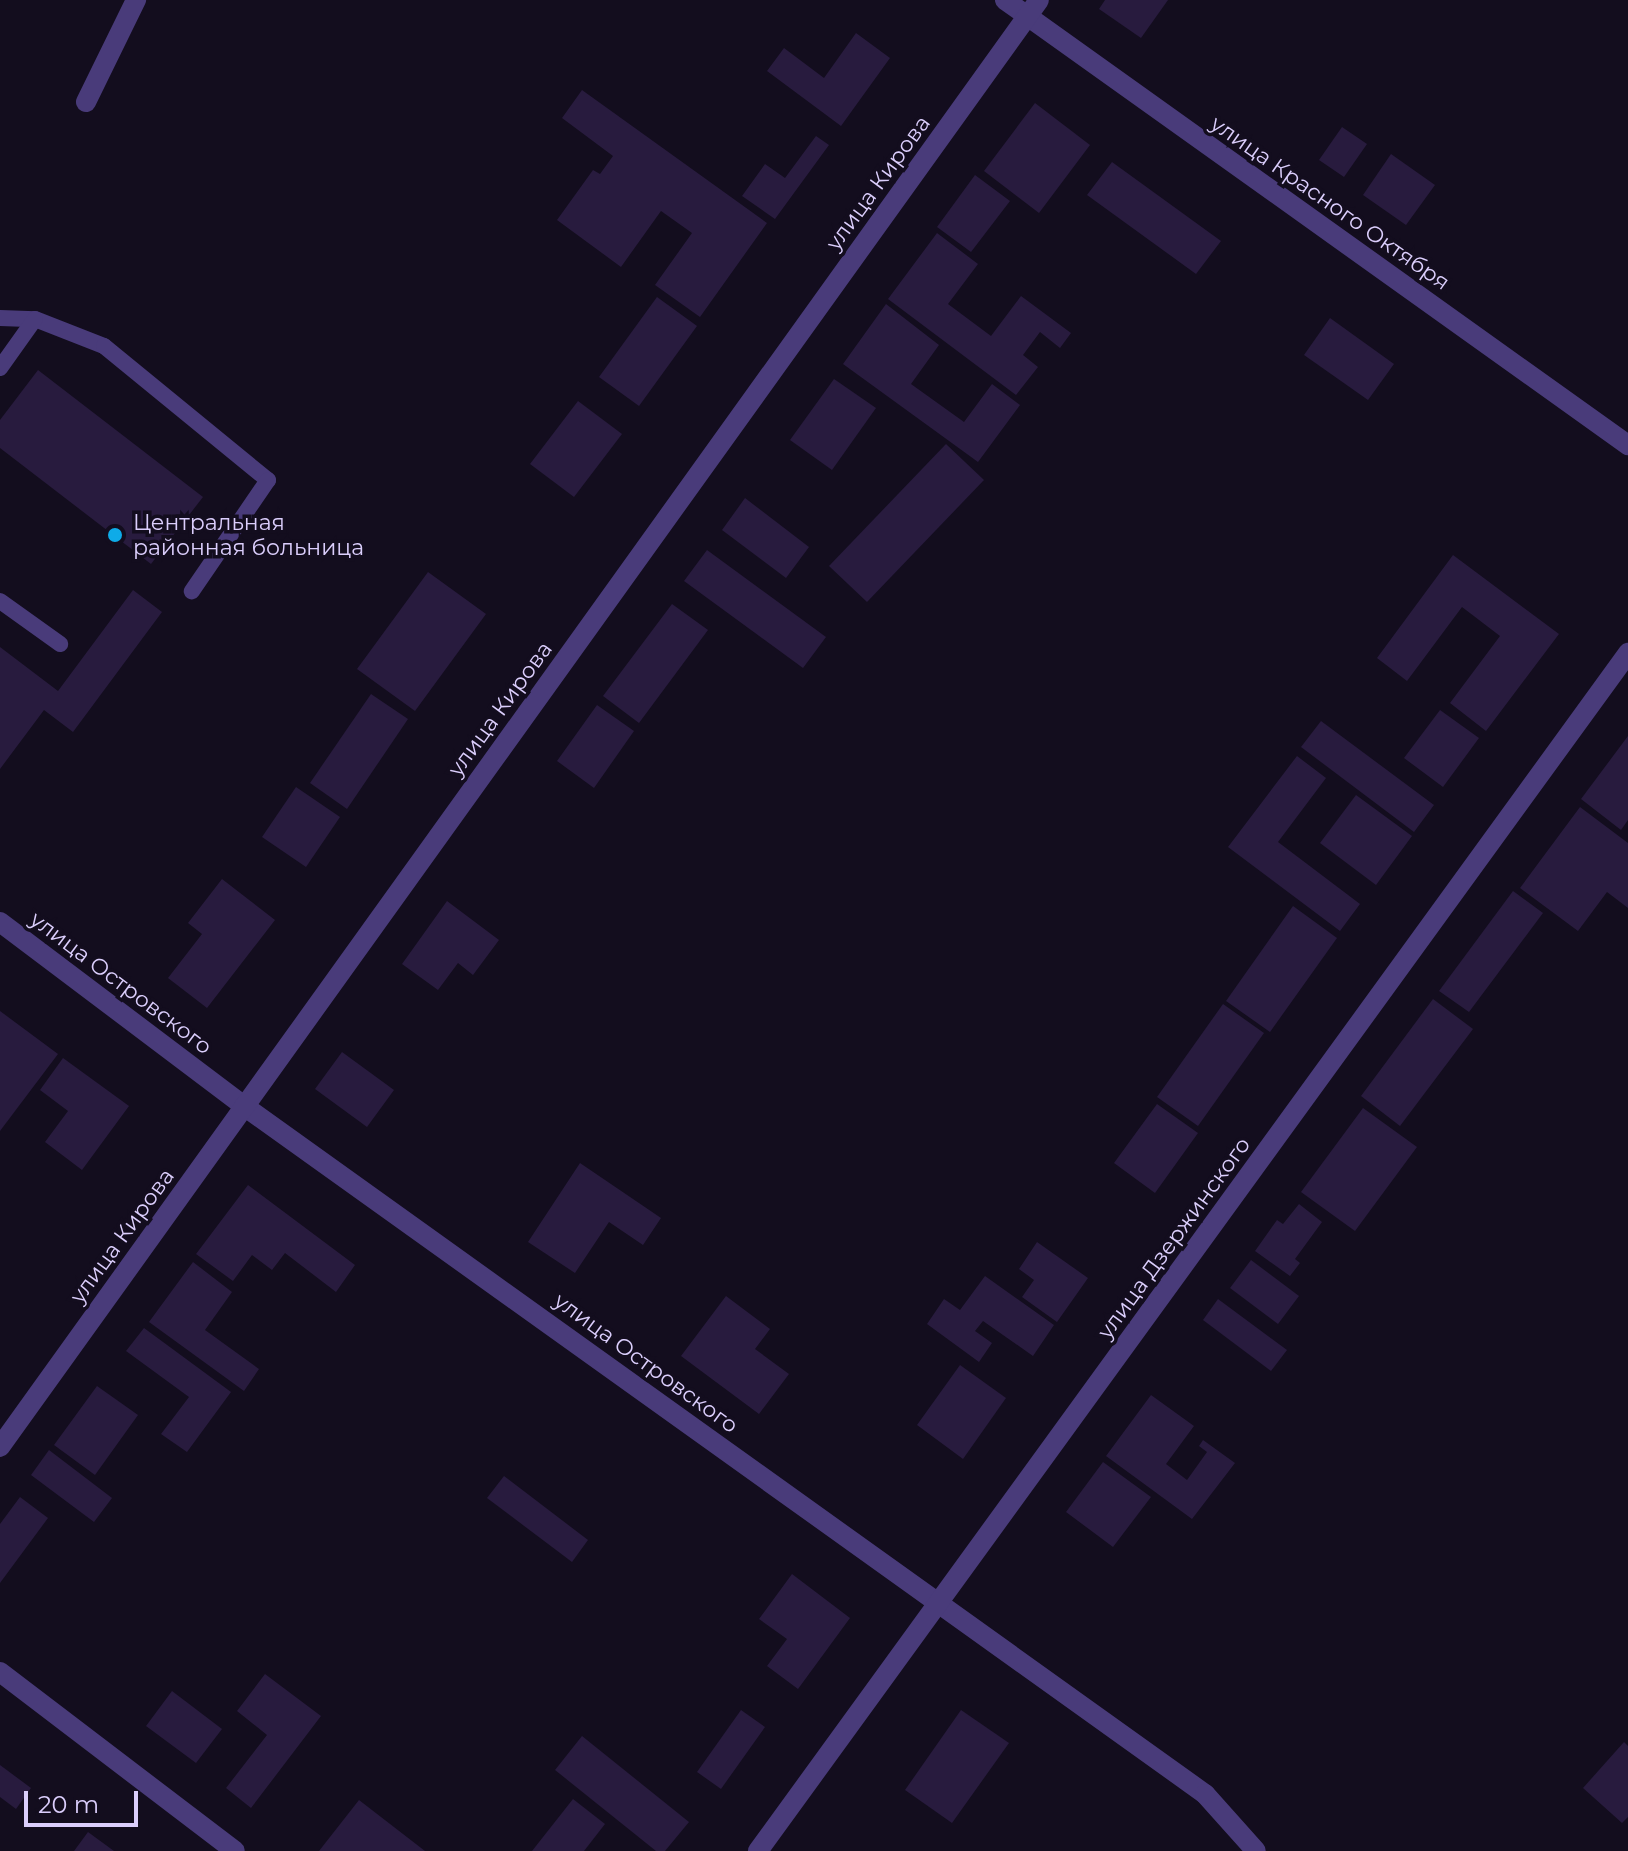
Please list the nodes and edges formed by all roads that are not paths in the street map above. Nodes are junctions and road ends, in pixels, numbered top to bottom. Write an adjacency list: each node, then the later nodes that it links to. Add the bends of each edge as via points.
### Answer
1 (136, 0): 4 (street)
2 (1005, 0): 3 (street, улица Красного Октября)
3 (1033, 8): 8 (street, улица Красного Октября); 14 (street, улица Кирова)
4 (86, 102)
5 (0, 318): 6 (lane)
6 (35, 319): 7 (lane); 9 (lane, via 104,346 268,480)
7 (0, 368)
8 (1628, 445)
9 (192, 591)
10 (0, 601): 11 (lane)
11 (60, 644)
12 (1628, 653): 16 (street, улица Дзержинского)
13 (0, 922): 14 (street, улица Островского)
14 (244, 1106): 15 (street, улица Кирова); 16 (street, улица Островского)
15 (0, 1447)
16 (939, 1602): 19 (street, улица Дзержинского); 20 (street, улица Островского, via 1205,1794)
17 (0, 1672): 18 (street)
18 (235, 1851)
19 (758, 1851)
20 (1256, 1851)

